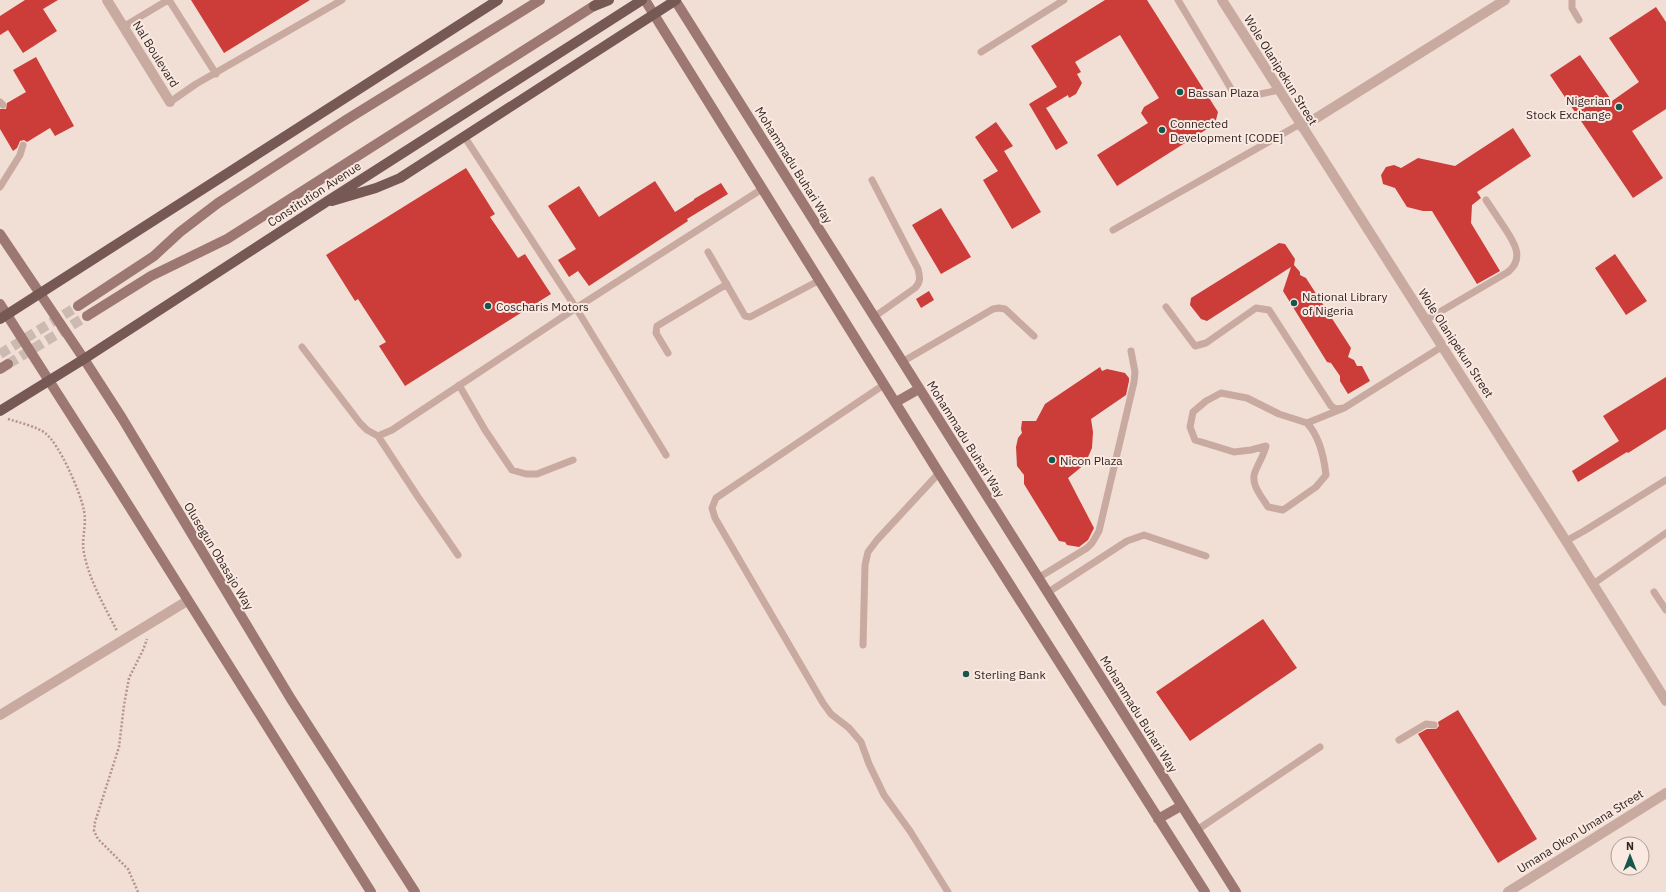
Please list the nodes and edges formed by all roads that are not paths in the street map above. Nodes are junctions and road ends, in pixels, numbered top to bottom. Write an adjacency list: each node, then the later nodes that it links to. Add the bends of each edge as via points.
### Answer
1 (107, 0): 18 (street, Nal Boulevard)
2 (168, 0): 18 (lane); 20 (lane)
3 (342, 0): 20 (lane)
4 (498, 0): 36 (main road)
5 (540, 0): 38 (main road, via 224,199 185,228 154,256)
6 (603, 0): 15 (main road, Constitution Avenue)
7 (609, 0): 15 (main road)
8 (643, 0): 16 (main road); 30 (main road, Constitution Avenue)
9 (675, 0): 16 (main road); 43 (main road, Mohammadu Buhari Way)
10 (1064, 0): 19 (lane)
11 (1178, 0): 21 (lane, via 1233,92 1256,95)
12 (1222, 0): 21 (street, Wole Olanipekun Street)
13 (1505, 0): 23 (street)
14 (1572, 0): 17 (lane, via 1572,8)
15 (594, 6): 41 (main road, Constitution Avenue, via 227,239 151,276)
16 (653, 14): 24 (main road); 28 (main road)
17 (1579, 20)
18 (123, 27): 22 (street, Nal Boulevard)
19 (981, 52)
20 (216, 74): 22 (lane)
21 (1279, 90): 23 (street, Wole Olanipekun Street)
22 (170, 102)
23 (1301, 126): 31 (lane); 44 (street, Wole Olanipekun Street)
24 (464, 136): 30 (main road, via 400,178); 40 (lane)
25 (23, 145): 27 (lane, via 20,155)
26 (872, 180): 43 (lane, via 918,269 920,278 915,288)
27 (0, 187)
28 (762, 189): 34 (main road); 40 (lane)
29 (1486, 200): 44 (lane, via 1515,244 1518,256 1516,263 1508,272)
30 (323, 204): 50 (main road, Constitution Avenue)
31 (1112, 230)
32 (0, 234): 36 (main road, Olusegun Obasajo Way)
33 (708, 252): 35 (lane)
34 (820, 280): 35 (lane, via 750,317 745,316); 53 (main road)
35 (727, 284): 49 (lane, via 657,326 656,333)
36 (40, 294): 42 (main road); 50 (main road, Olusegun Obasajo Way)
37 (0, 304): 42 (main road)
38 (78, 306)
39 (1166, 307): 57 (lane, via 1195,346 1206,344 1256,308 1268,310 1331,406 1336,409)
40 (576, 308): 54 (lane); 61 (lane)
41 (87, 316)
42 (3, 317): 52 (main road)
43 (874, 317): 51 (main road, Mohammadu Buhari Way)
44 (1426, 320): 46 (street, Wole Olanipekun Street)
45 (1034, 336): 51 (lane, via 1005,309 999,308)
46 (1443, 346): 57 (lane); 66 (street, Wole Olanipekun Street)
47 (302, 347): 60 (lane, via 360,423)
48 (1131, 351): 69 (lane, via 1134,382 1099,531 1087,548)
49 (668, 353)
50 (84, 359): 52 (main road, Constitution Avenue); 86 (main road, Olusegun Obasajo Way, via 148,460 287,692)
51 (902, 362): 55 (main road, Mohammadu Buhari Way)
52 (49, 380): 58 (main road, Constitution Avenue); 73 (main road)
53 (885, 384): 56 (main road); 87 (lane, via 716,498 712,508 715,518 823,703 861,742 884,795)
54 (459, 385): 60 (lane, via 392,430); 62 (lane, via 512,470 537,474)
55 (919, 389): 56 (main road); 69 (main road, Mohammadu Buhari Way)
56 (896, 402): 63 (main road)
57 (1344, 408): 59 (lane)
58 (3, 415)
59 (1307, 423): 59 (lane, via 1314,430 1324,457 1326,475 1316,487 1283,510 1268,507 1256,489 1254,474 1266,446 1234,452 1195,440 1190,427 1192,412 1221,393 1247,398 1279,414)
60 (378, 436): 67 (lane)
61 (666, 455)
62 (574, 460)
63 (939, 473): 75 (lane, via 868,552 865,566); 83 (main road)
64 (1666, 480): 66 (lane)
65 (1666, 533): 70 (lane)
66 (1566, 541): 70 (street, Wole Olanipekun Street)
67 (458, 555)
68 (1206, 556): 72 (lane, via 1144,535 1127,541)
69 (1038, 578): 72 (main road, Mohammadu Buhari Way)
70 (1593, 584): 76 (street, Wole Olanipekun Street)
71 (1654, 592): 74 (lane)
72 (1047, 593): 82 (main road, Mohammadu Buhari Way)
73 (188, 601): 77 (street); 85 (main road)
74 (1666, 610)
75 (863, 645)
76 (1666, 701)
77 (0, 715)
78 (1434, 725): 79 (lane, via 1426,724)
79 (1399, 740)
80 (1320, 747): 84 (lane)
81 (1666, 793): 90 (street, Umana Okon Umana Street)
82 (1181, 806): 83 (main road); 84 (main road, Mohammadu Buhari Way)
83 (1158, 819): 88 (main road)
84 (1197, 830): 89 (main road, Mohammadu Buhari Way)
85 (371, 892)
86 (415, 892)
87 (948, 892)
88 (1205, 892)
89 (1236, 892)
90 (1508, 892)

